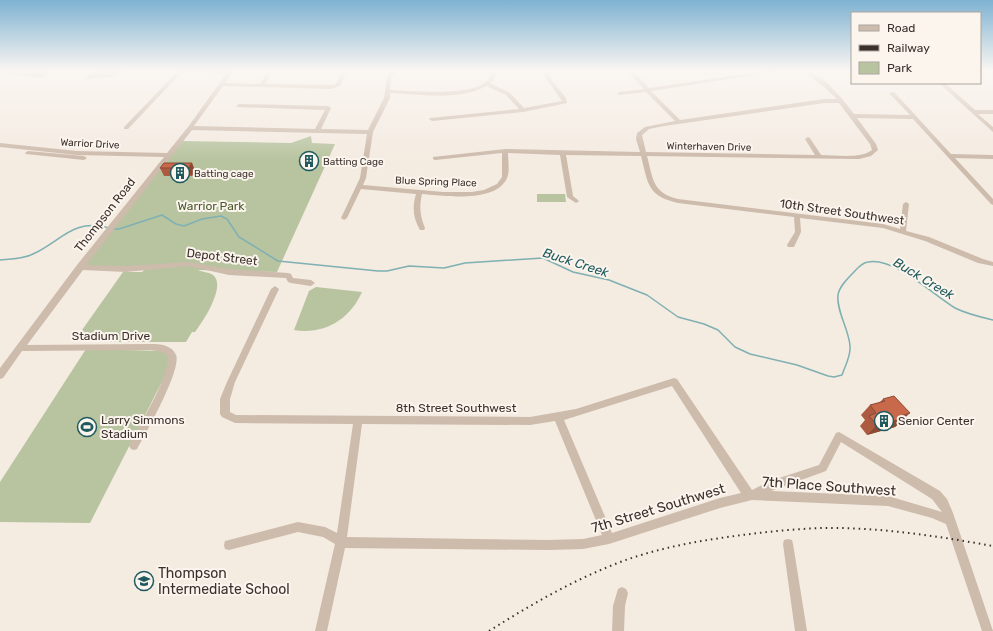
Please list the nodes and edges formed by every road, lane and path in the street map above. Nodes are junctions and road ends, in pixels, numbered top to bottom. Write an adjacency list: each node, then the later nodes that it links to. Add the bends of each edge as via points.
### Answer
1 (153, 100): 20 (street)
2 (210, 100): 21 (street, Thompson Road)
3 (386, 100): 24 (street)
4 (514, 100): 13 (street)
5 (564, 100): 13 (street)
6 (657, 100): 19 (street)
7 (821, 100): 19 (street)
8 (831, 100): 11 (street)
9 (899, 100): 17 (street)
10 (961, 100): 14 (street)
11 (839, 101): 16 (street, Winterhaven Drive)
12 (239, 106): 23 (street, via 328,108)
13 (523, 110): 18 (street)
14 (974, 112): 15 (street); 22 (street)
15 (993, 112)
16 (851, 116): 17 (street); 30 (street, Winterhaven Drive, via 873,144 874,152 859,157)
17 (914, 117): 31 (street)
18 (432, 119)
19 (678, 122): 29 (street, 10th Street Southwest, via 652,126 641,131 639,139)
20 (126, 128)
21 (190, 128): 23 (street); 32 (street, Thompson Road)
22 (993, 130)
23 (317, 131): 24 (street)
24 (370, 132): 35 (street, via 365,170)
25 (808, 139): 30 (street)
26 (0, 146): 32 (street, Warrior Drive, via 61,157)
27 (505, 152): 28 (street, Winterhaven Drive); 34 (street, Winterhaven Drive); 36 (street, Blue Spring Place, via 505,177)
28 (563, 153): 29 (street, Winterhaven Drive); 39 (street, via 570,196)
29 (643, 154): 30 (street, Winterhaven Drive); 42 (street, 10th Street Southwest, via 655,190 670,199)
30 (820, 156)
31 (950, 156): 33 (street); 40 (street)
32 (165, 157): 48 (street, Thompson Road)
33 (993, 157)
34 (435, 158)
35 (359, 187): 37 (street, Blue Spring Place); 43 (street)
36 (493, 189): 37 (street, Blue Spring Place, via 472,194); 38 (street)
37 (420, 192): 44 (street, via 416,212)
38 (500, 194)
39 (576, 202)
40 (993, 203)
41 (906, 204): 45 (street)
42 (797, 216): 45 (street, 10th Street Southwest); 46 (street, via 798,232)
43 (344, 218)
44 (422, 228)
45 (904, 231): 47 (street, 10th Street Southwest)
46 (791, 245)
47 (993, 264)
48 (80, 267): 49 (street, Depot Street, via 135,268 188,264 229,272 288,276 291,280); 51 (street, Thompson Road)
49 (311, 283)
50 (275, 289): 54 (street, 8th Street Southwest, via 225,399 225,414 235,419)
51 (20, 348): 52 (street, Thompson Road); 55 (street, Stadium Drive, via 144,347 159,348 168,352 172,357 171,369)
52 (0, 375)
53 (558, 417): 54 (street, 8th Street Southwest, via 524,421); 56 (street, 8th Street Southwest, via 674,382); 58 (street)
54 (358, 420): 59 (street)
55 (134, 446)
56 (750, 495): 57 (street, 7th Place Southwest, via 888,501 919,508); 57 (street, 7th Street Southwest, via 822,468 839,436 936,495); 58 (street, 7th Street Southwest)
57 (950, 520): 66 (street)
58 (609, 539): 59 (street, 7th Street Southwest, via 567,546)
59 (341, 542): 61 (street, via 325,532 298,527); 63 (street)
60 (788, 544): 65 (street)
61 (229, 545)
62 (622, 593): 64 (street)
63 (321, 631)
64 (618, 631)
65 (801, 631)
66 (988, 631)

